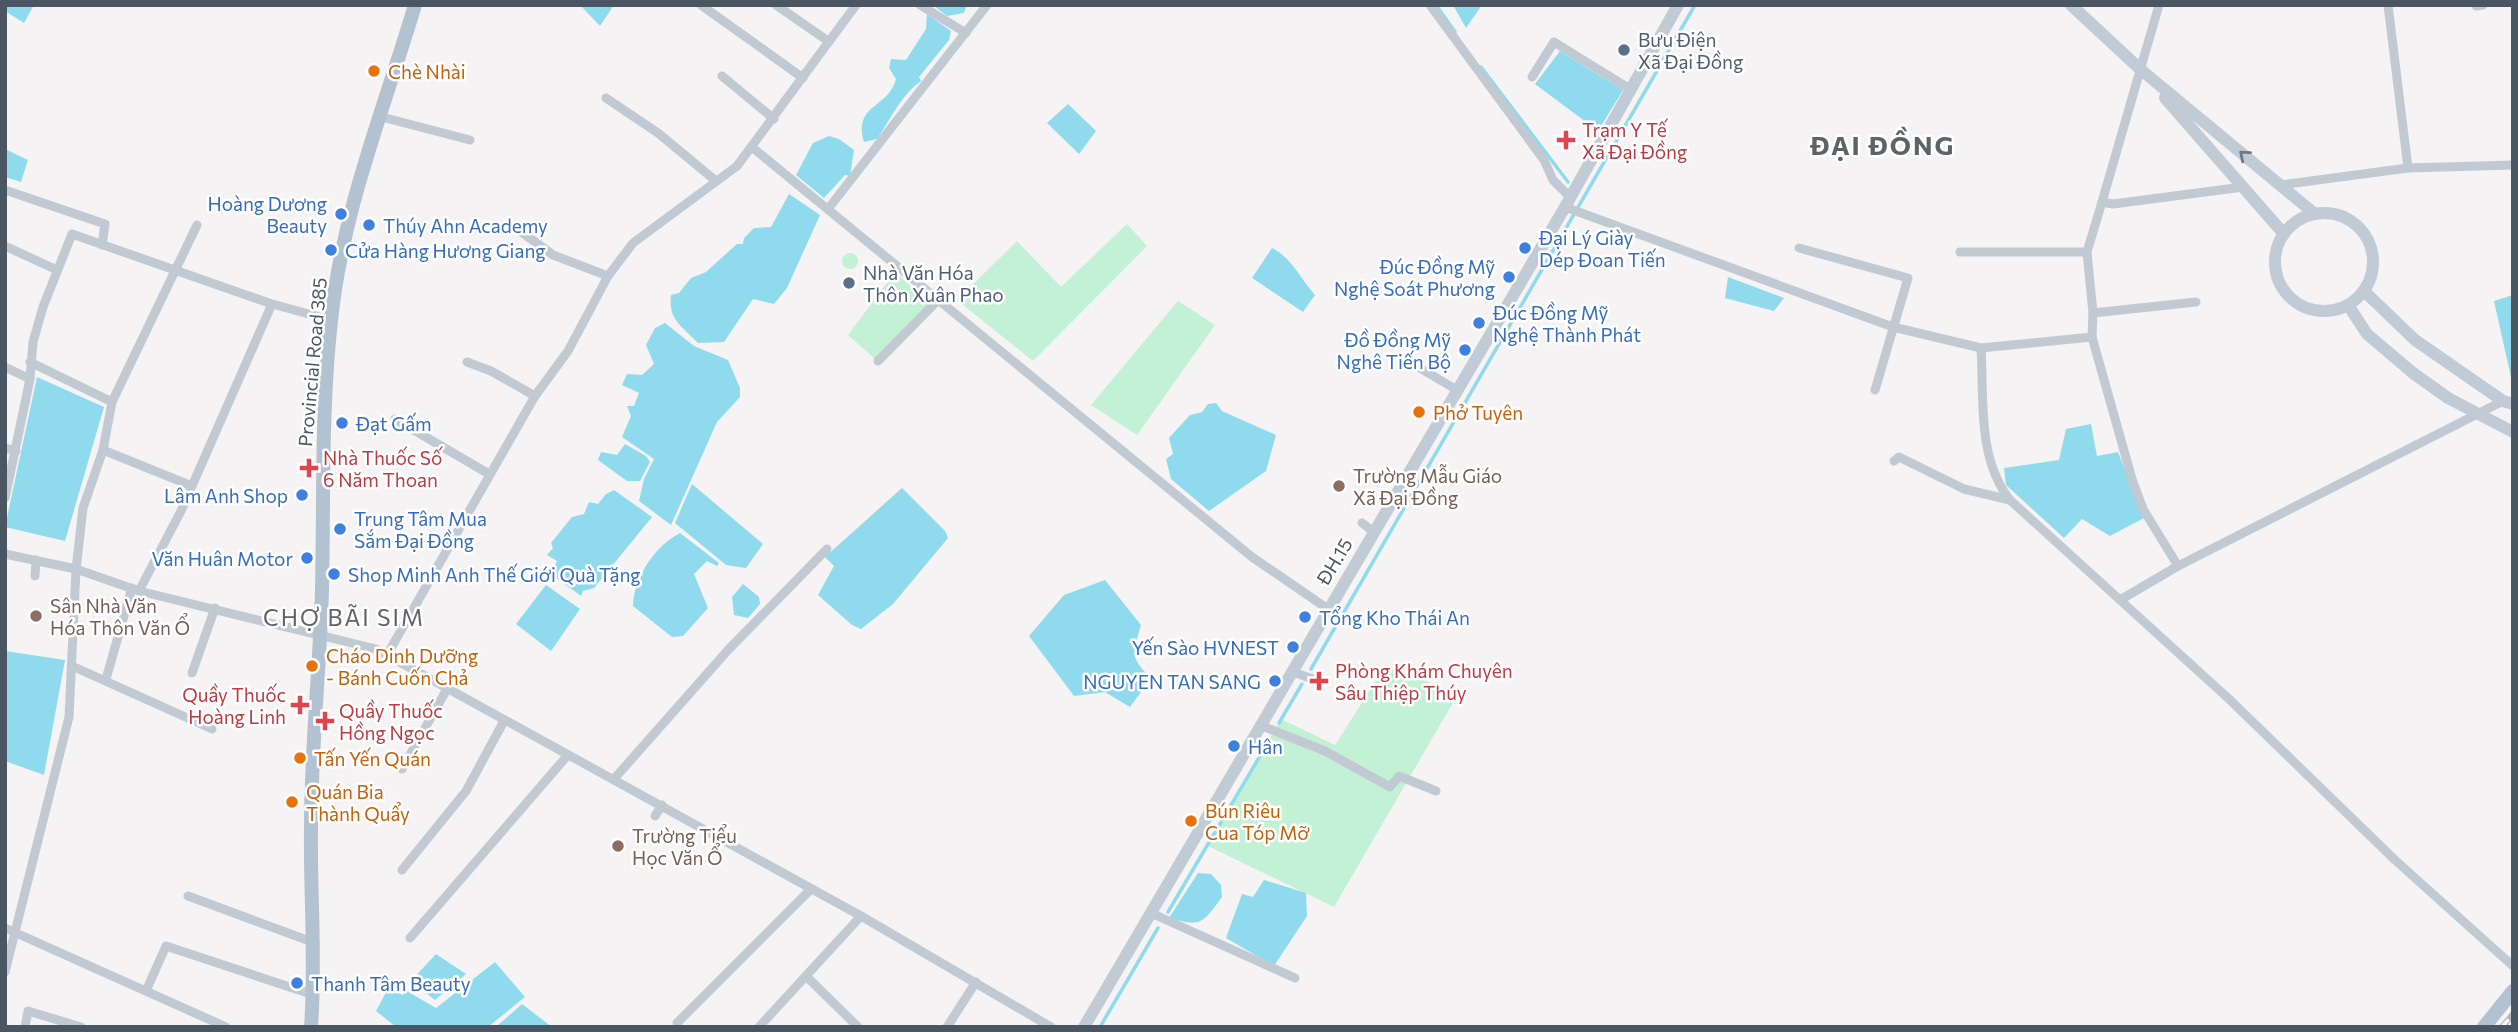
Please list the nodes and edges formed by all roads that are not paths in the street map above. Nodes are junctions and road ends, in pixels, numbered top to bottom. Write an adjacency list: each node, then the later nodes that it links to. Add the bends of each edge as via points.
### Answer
1 (415, 5): 22 (main road, Provincial Road 385)
2 (701, 5): 18 (street)
3 (776, 5): 15 (street)
4 (856, 5): 15 (street)
5 (920, 5): 14 (street)
6 (987, 5): 14 (street)
7 (1430, 5): 32 (street, via 1544,160)
8 (1678, 5): 20 (main road, ĐH.15 / ĐH.15)
9 (2071, 5): 16 (main road)
10 (2159, 5): 16 (street)
11 (2388, 5): 27 (street)
12 (2483, 5): 13 (street)
13 (2476, 6)
14 (966, 33): 34 (street)
15 (828, 41): 18 (street)
16 (2140, 69): 29 (main road, one-way to 16); 30 (main road); 33 (street)
17 (722, 76): 23 (street)
18 (803, 78): 23 (street)
19 (1532, 78): 20 (street, via 1554,41)
20 (1630, 89): 32 (main road, ĐH.15 / ĐH.15, via 1591,150)
21 (606, 98): 28 (street)
22 (378, 116): 24 (street); 53 (main road, Provincial Road 385, via 349,226)
23 (774, 118): 25 (street)
24 (470, 140)
25 (753, 148): 28 (street); 34 (street)
26 (2513, 165): 27 (street)
27 (2408, 168): 29 (street)
28 (716, 181): 46 (street, via 633,243)
29 (2280, 185): 35 (main road)
30 (2243, 187): 33 (street); 38 (main road)
31 (5, 190): 39 (street, via 105,224)
32 (1567, 202): 54 (street); 63 (main road, ĐH.15 / ĐH.15)
33 (2102, 202): 43 (street)
34 (828, 209): 48 (street)
35 (2315, 214): 38 (main road); 47 (main road, via 2345,217 2367,237 2373,267)
36 (197, 225): 45 (street)
37 (520, 230): 46 (street, via 553,255)
38 (2284, 234): 51 (main road, via 2275,262 2283,290 2293,301 2313,310 2335,311)
39 (102, 245): 44 (street, via 72,234); 45 (street)
40 (5, 246): 44 (street)
41 (1799, 248): 54 (street, via 1908,278)
42 (1960, 252): 43 (street)
43 (2087, 252): 52 (street)
44 (57, 270): 58 (street)
45 (173, 270): 50 (street); 66 (street)
46 (608, 276): 65 (street, via 568,351)
47 (2364, 291): 51 (main road); 67 (main road, via 2415,340)
48 (939, 299): 57 (street); 90 (street, via 1252,557)
49 (2196, 302): 52 (street)
50 (272, 304): 53 (street); 76 (street)
51 (2348, 305): 69 (main road, bridge, via 2367,334 2413,373 2448,398)
52 (2093, 313): 55 (street)
53 (331, 320): 91 (main road, Provincial Road 385, via 322,432)
54 (1893, 327): 56 (street); 64 (street)
55 (2092, 337): 56 (street); 84 (street, via 2143,509)
56 (1981, 348): 78 (street, via 1988,456)
57 (878, 361)
58 (30, 362): 62 (street); 66 (street)
59 (467, 362): 65 (street)
60 (1413, 364): 63 (street)
61 (5, 368): 62 (street)
62 (30, 379): 72 (street)
63 (1457, 390): 80 (main road, ĐH.15 / ĐH.15)
64 (1875, 390)
65 (535, 396): 74 (street)
66 (111, 402): 71 (street)
67 (2508, 402): 84 (street)
68 (396, 419): 74 (street)
69 (2513, 432)
70 (5, 448): 72 (street)
71 (103, 450): 76 (street); 85 (street, via 83,508)
72 (16, 451): 75 (street)
73 (1894, 461): 78 (street, via 1899,457 1964,489)
74 (489, 474): 92 (street)
75 (7, 481): 77 (street)
76 (192, 486): 87 (street)
77 (5, 498)
78 (2010, 500): 88 (street)
79 (1362, 523): 80 (street)
80 (1374, 532): 90 (main road, ĐH.15 / ĐH.15)
81 (827, 549): 104 (street, via 728,650)
82 (5, 554): 83 (street)
83 (36, 561): 85 (street); 86 (street)
84 (2178, 566): 88 (street)
85 (76, 569): 87 (street); 93 (street)
86 (35, 576)
87 (136, 589): 89 (street); 96 (street)
88 (2120, 600): 117 (street)
89 (215, 608): 91 (street); 95 (street)
90 (1328, 609): 94 (main road, ĐH.15 / ĐH.15)
91 (320, 634): 92 (street); 116 (main road, Provincial Road 385, via 312,752)
92 (387, 655): 98 (street)
93 (72, 666): 96 (street); 114 (street, via 69,717)
94 (1293, 672): 97 (street); 100 (main road, ĐH.15 / ĐH.15)
95 (191, 673)
96 (106, 679): 101 (street)
97 (1313, 679)
98 (447, 689): 99 (street); 103 (street)
99 (504, 721): 102 (street); 108 (street, via 466,791)
100 (1262, 726): 105 (street, via 1325,751 1390,787 1399,776); 111 (main road, ĐH.15 / ĐH.15)
101 (212, 729)
102 (567, 756): 104 (street); 115 (street)
103 (402, 769)
104 (614, 779): 106 (street)
105 (1436, 791)
106 (662, 805): 107 (street); 109 (street)
107 (655, 816)
108 (402, 870)
109 (811, 889): 112 (street); 125 (street)
110 (188, 896): 116 (street)
111 (1151, 913): 120 (street); 134 (main road, ĐH.15 / ĐH.15)
112 (861, 916): 119 (street); 121 (street)
113 (5, 928): 114 (street)
114 (16, 933): 118 (street); 122 (street)
115 (410, 938)
116 (315, 943): 124 (main road, Provincial Road 385)
117 (2513, 966)
118 (5, 972)
119 (807, 977): 130 (street); 131 (street)
120 (1296, 978)
121 (976, 982): 132 (street); 133 (street)
122 (146, 991): 124 (street, via 166,946); 128 (street)
123 (2513, 991): 135 (main road)
124 (314, 995): 129 (main road, Provincial Road 385)
125 (677, 1023)
126 (25, 1027): 127 (street, via 27,1011)
127 (81, 1027)
128 (226, 1027)
129 (311, 1027)
130 (759, 1027)
131 (858, 1027)
132 (947, 1027)
133 (1051, 1027)
134 (1084, 1027)
135 (2484, 1027)

